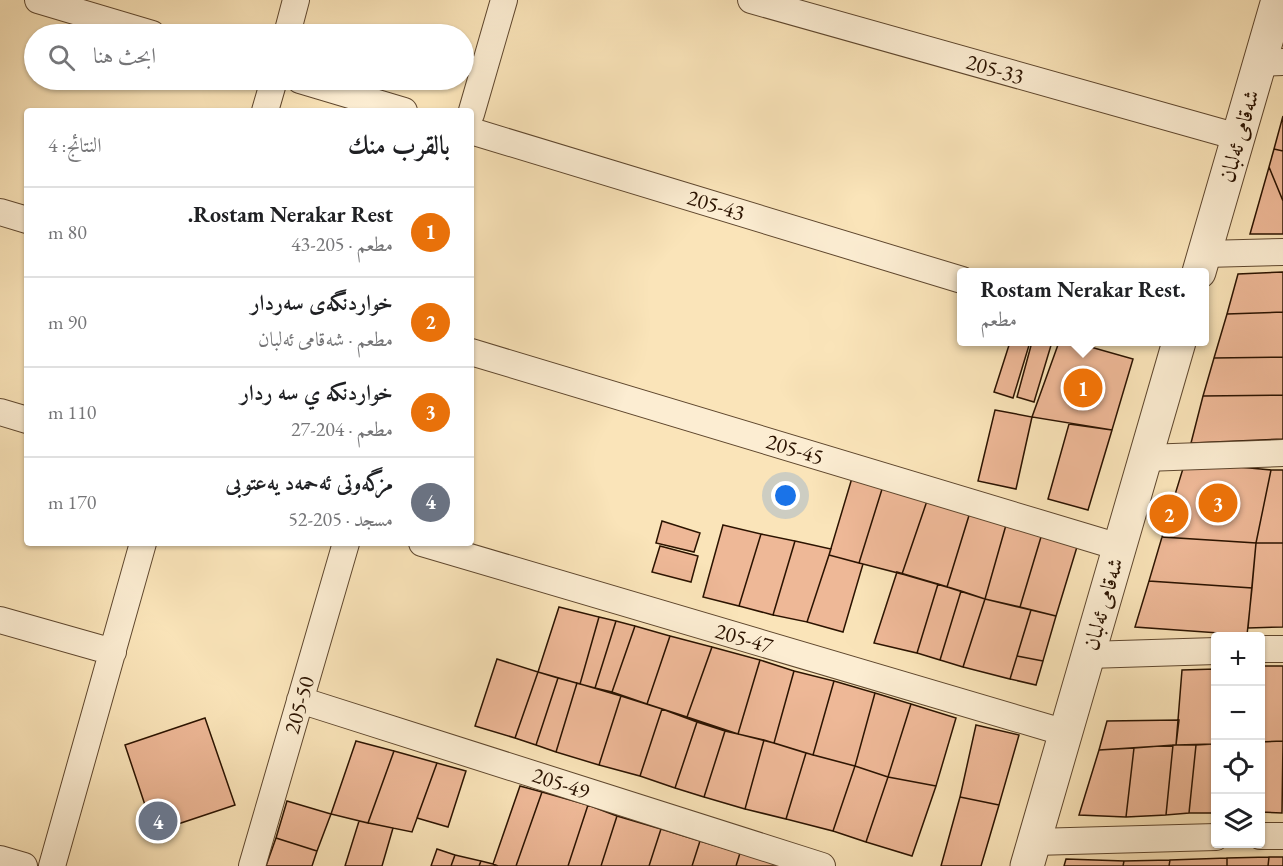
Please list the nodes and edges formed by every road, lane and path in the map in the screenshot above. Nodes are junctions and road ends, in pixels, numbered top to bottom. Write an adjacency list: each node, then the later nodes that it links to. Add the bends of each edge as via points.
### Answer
1 (38, 0): 6 (street)
2 (296, 0): 7 (street)
3 (504, 0): 13 (street)
4 (751, 0): 15 (street, 205-33)
5 (1278, 0): 8 (street, شەقامی ئەلبان)
6 (118, 24)
7 (290, 24)
8 (1271, 62): 15 (street, شەقامی ئەلبان)
9 (271, 90): 11 (street)
10 (334, 90): 12 (street)
11 (266, 108)
12 (394, 108)
13 (473, 108)
14 (474, 132): 20 (street, 205-43)
15 (1238, 137): 19 (street, شەقامی ئەلبان)
16 (0, 212): 17 (street)
17 (24, 219)
18 (1283, 252): 19 (street)
19 (1202, 263)
20 (957, 278)
21 (1173, 346): 26 (street, شەقامی ئەلبان)
22 (474, 353): 30 (street, 205-45)
23 (0, 412): 24 (street)
24 (24, 419)
25 (1283, 453): 26 (street)
26 (1145, 458): 30 (street, شەقامی ئەلبان)
27 (142, 546): 35 (street)
28 (345, 546): 37 (street, 205-50)
29 (432, 546): 38 (street, 205-47)
30 (1119, 547): 36 (street, شەقامی ئەلبان)
31 (0, 620): 35 (street)
32 (1265, 649): 33 (street)
33 (1283, 649)
34 (1211, 651): 36 (street)
35 (112, 652): 45 (street)
36 (1089, 655): 38 (street, شەقامی ئەلبان)
37 (300, 700): 46 (street, 205-50); 47 (street, 205-49)
38 (1066, 733): 42 (street, شەقامی ئەلبان)
39 (1265, 836): 40 (street)
40 (1283, 836)
41 (1211, 837): 42 (street)
42 (1031, 854)
43 (0, 859): 44 (street)
44 (24, 866)
45 (52, 866)
46 (252, 866)
47 (822, 866)

